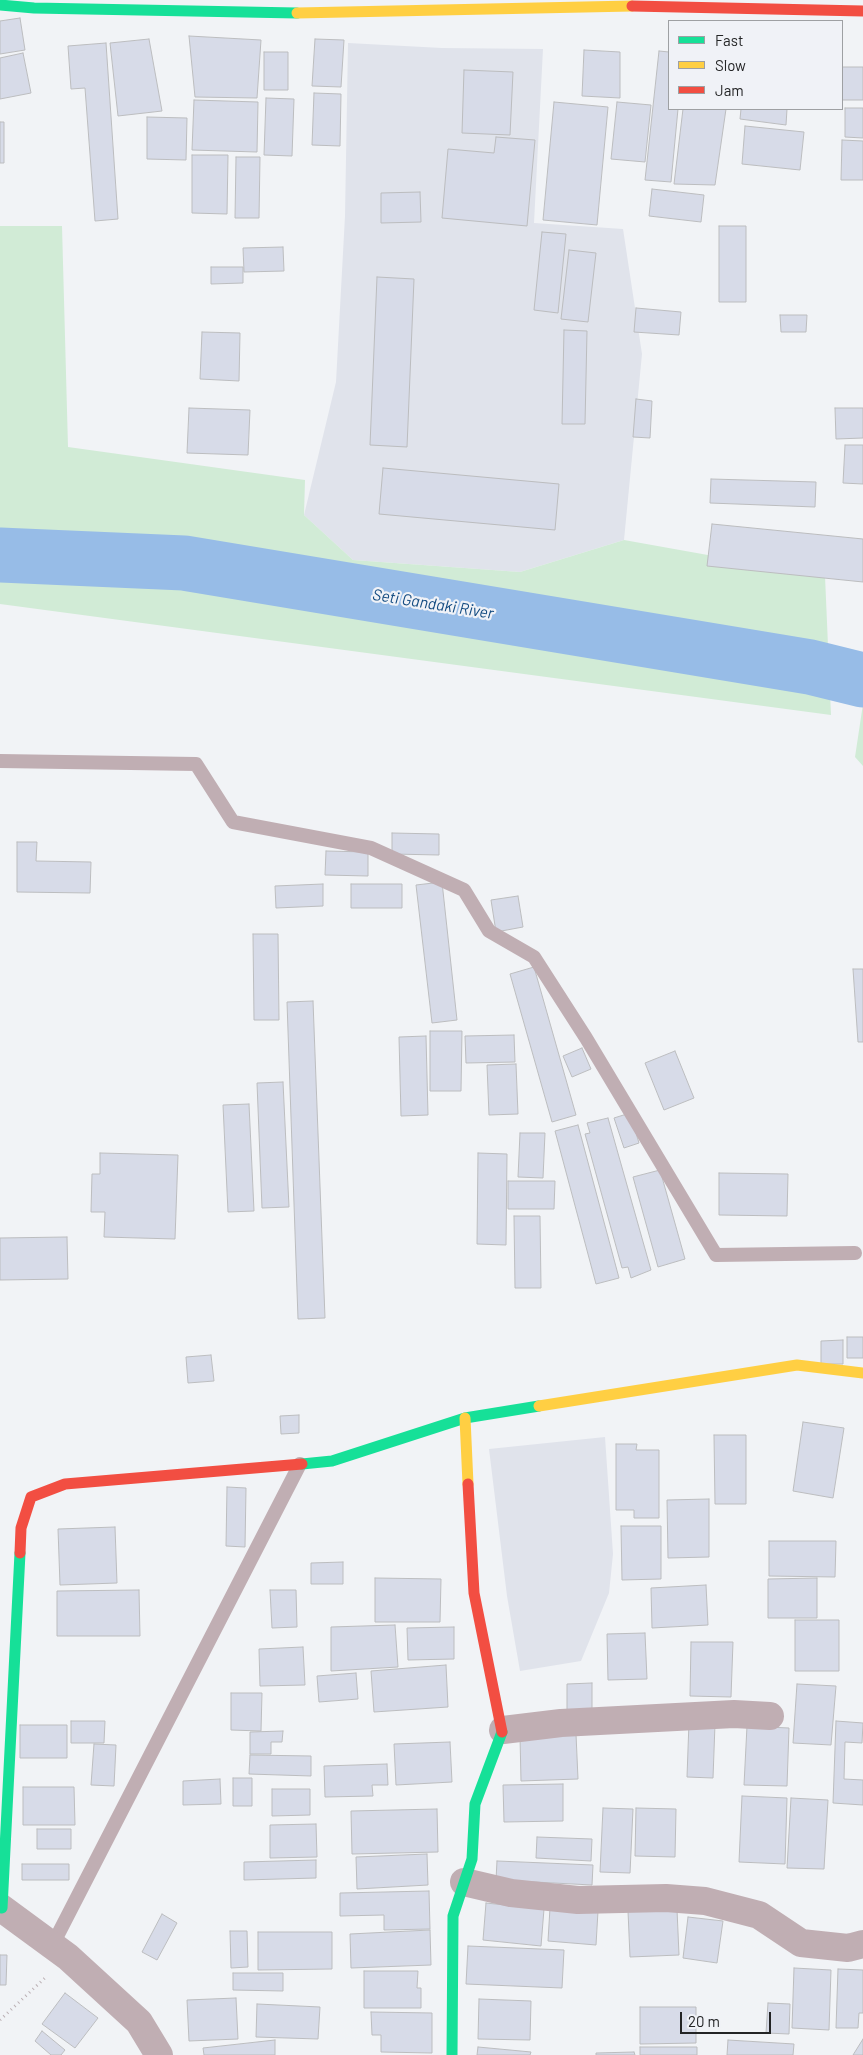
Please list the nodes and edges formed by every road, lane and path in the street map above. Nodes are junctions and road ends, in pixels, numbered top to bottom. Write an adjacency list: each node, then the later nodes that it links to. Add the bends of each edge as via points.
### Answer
1 (656, 2): 2 (street, via 316,13); 3 (street)
2 (0, 5)
3 (863, 11)
4 (0, 761): 5 (lane, via 196,764 233,822 371,848 464,890 489,931 534,957 716,1255)
5 (855, 1253)
6 (863, 1373): 7 (street, via 797,1365)
7 (464, 1418): 8 (street, via 332,1461); 10 (street, via 474,1593)
8 (300, 1464): 12 (street, via 65,1484 32,1497 21,1528); 14 (lane)
9 (770, 1716): 10 (street, via 734,1714 561,1723)
10 (504, 1730): 11 (street, via 475,1804 472,1859)
11 (464, 1882): 13 (street, via 511,1893 578,1900 666,1898 705,1901 759,1915 801,1943 848,1948); 17 (street, via 453,1916)
12 (1, 1908): 14 (street)
13 (863, 1944)
14 (60, 1951): 15 (path); 16 (street, via 139,2022)
15 (0, 2020)
16 (159, 2055)
17 (452, 2055)

